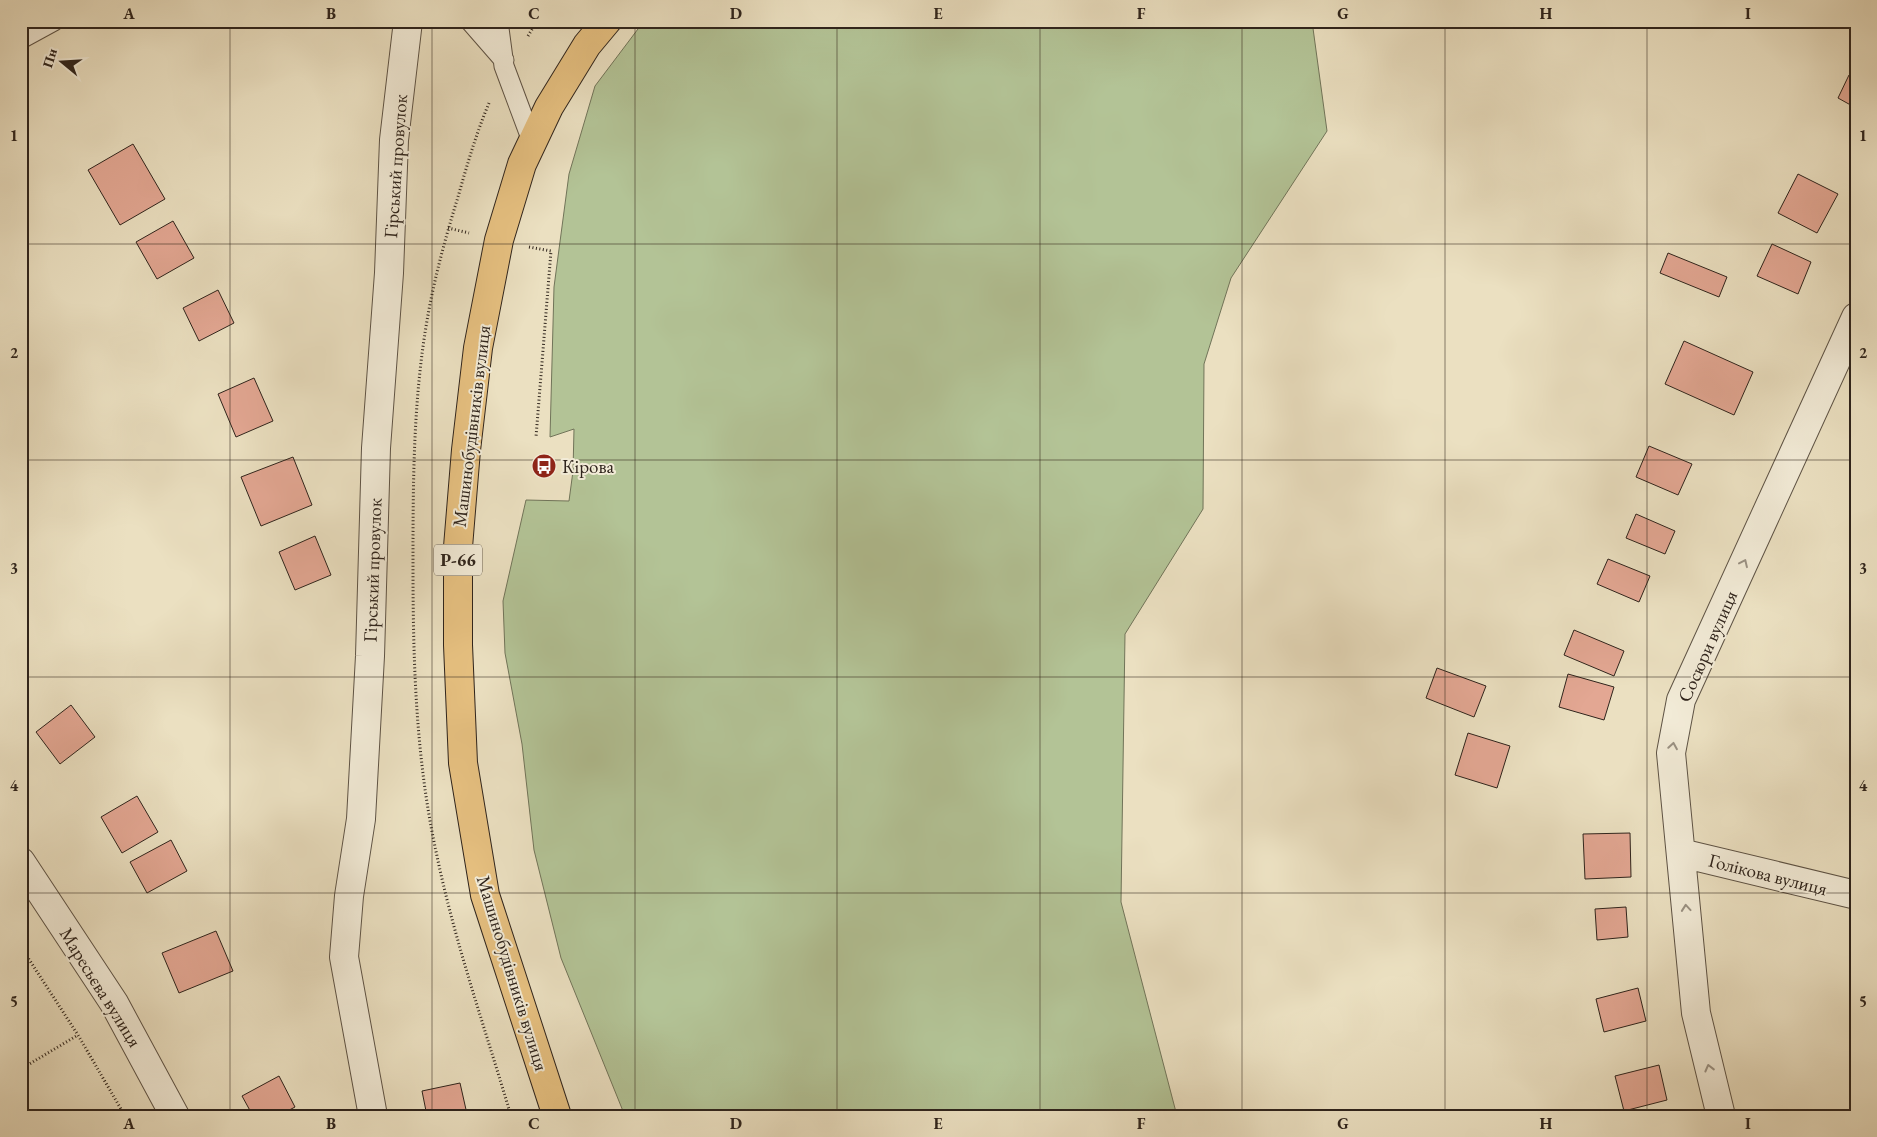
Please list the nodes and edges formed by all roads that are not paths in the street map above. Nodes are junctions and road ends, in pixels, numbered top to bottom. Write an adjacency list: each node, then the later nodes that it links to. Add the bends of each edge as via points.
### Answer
1 (54, 21): 6 (lane)
2 (408, 21): 14 (street, Гірський провулок, via 394,140 389,273 376,448 361,819 344,957)
3 (470, 21): 7 (lane)
4 (498, 21): 7 (lane)
5 (607, 21): 8 (main road, Машинобудівників вулиця / Р-66, via 587,45)
6 (21, 39)
7 (505, 61): 8 (lane, via 504,66)
8 (532, 141): 15 (main road, Машинобудівників вулиця / Р-66, via 499,240 478,348 458,547 458,646 463,763 485,895)
9 (1856, 317): 10 (street, Сосюри вулиця, one-way to 9, via 1671,754 1681,700)
10 (1681, 853): 12 (street, Голікова вулиця); 16 (street, Сосюри вулиця, one-way to 10, via 1696,1014)
11 (21, 862): 13 (street, Маресьєва вулиця, via 114,1003)
12 (1856, 895)
13 (175, 1116)
14 (373, 1116)
15 (557, 1116)
16 (1721, 1116)

